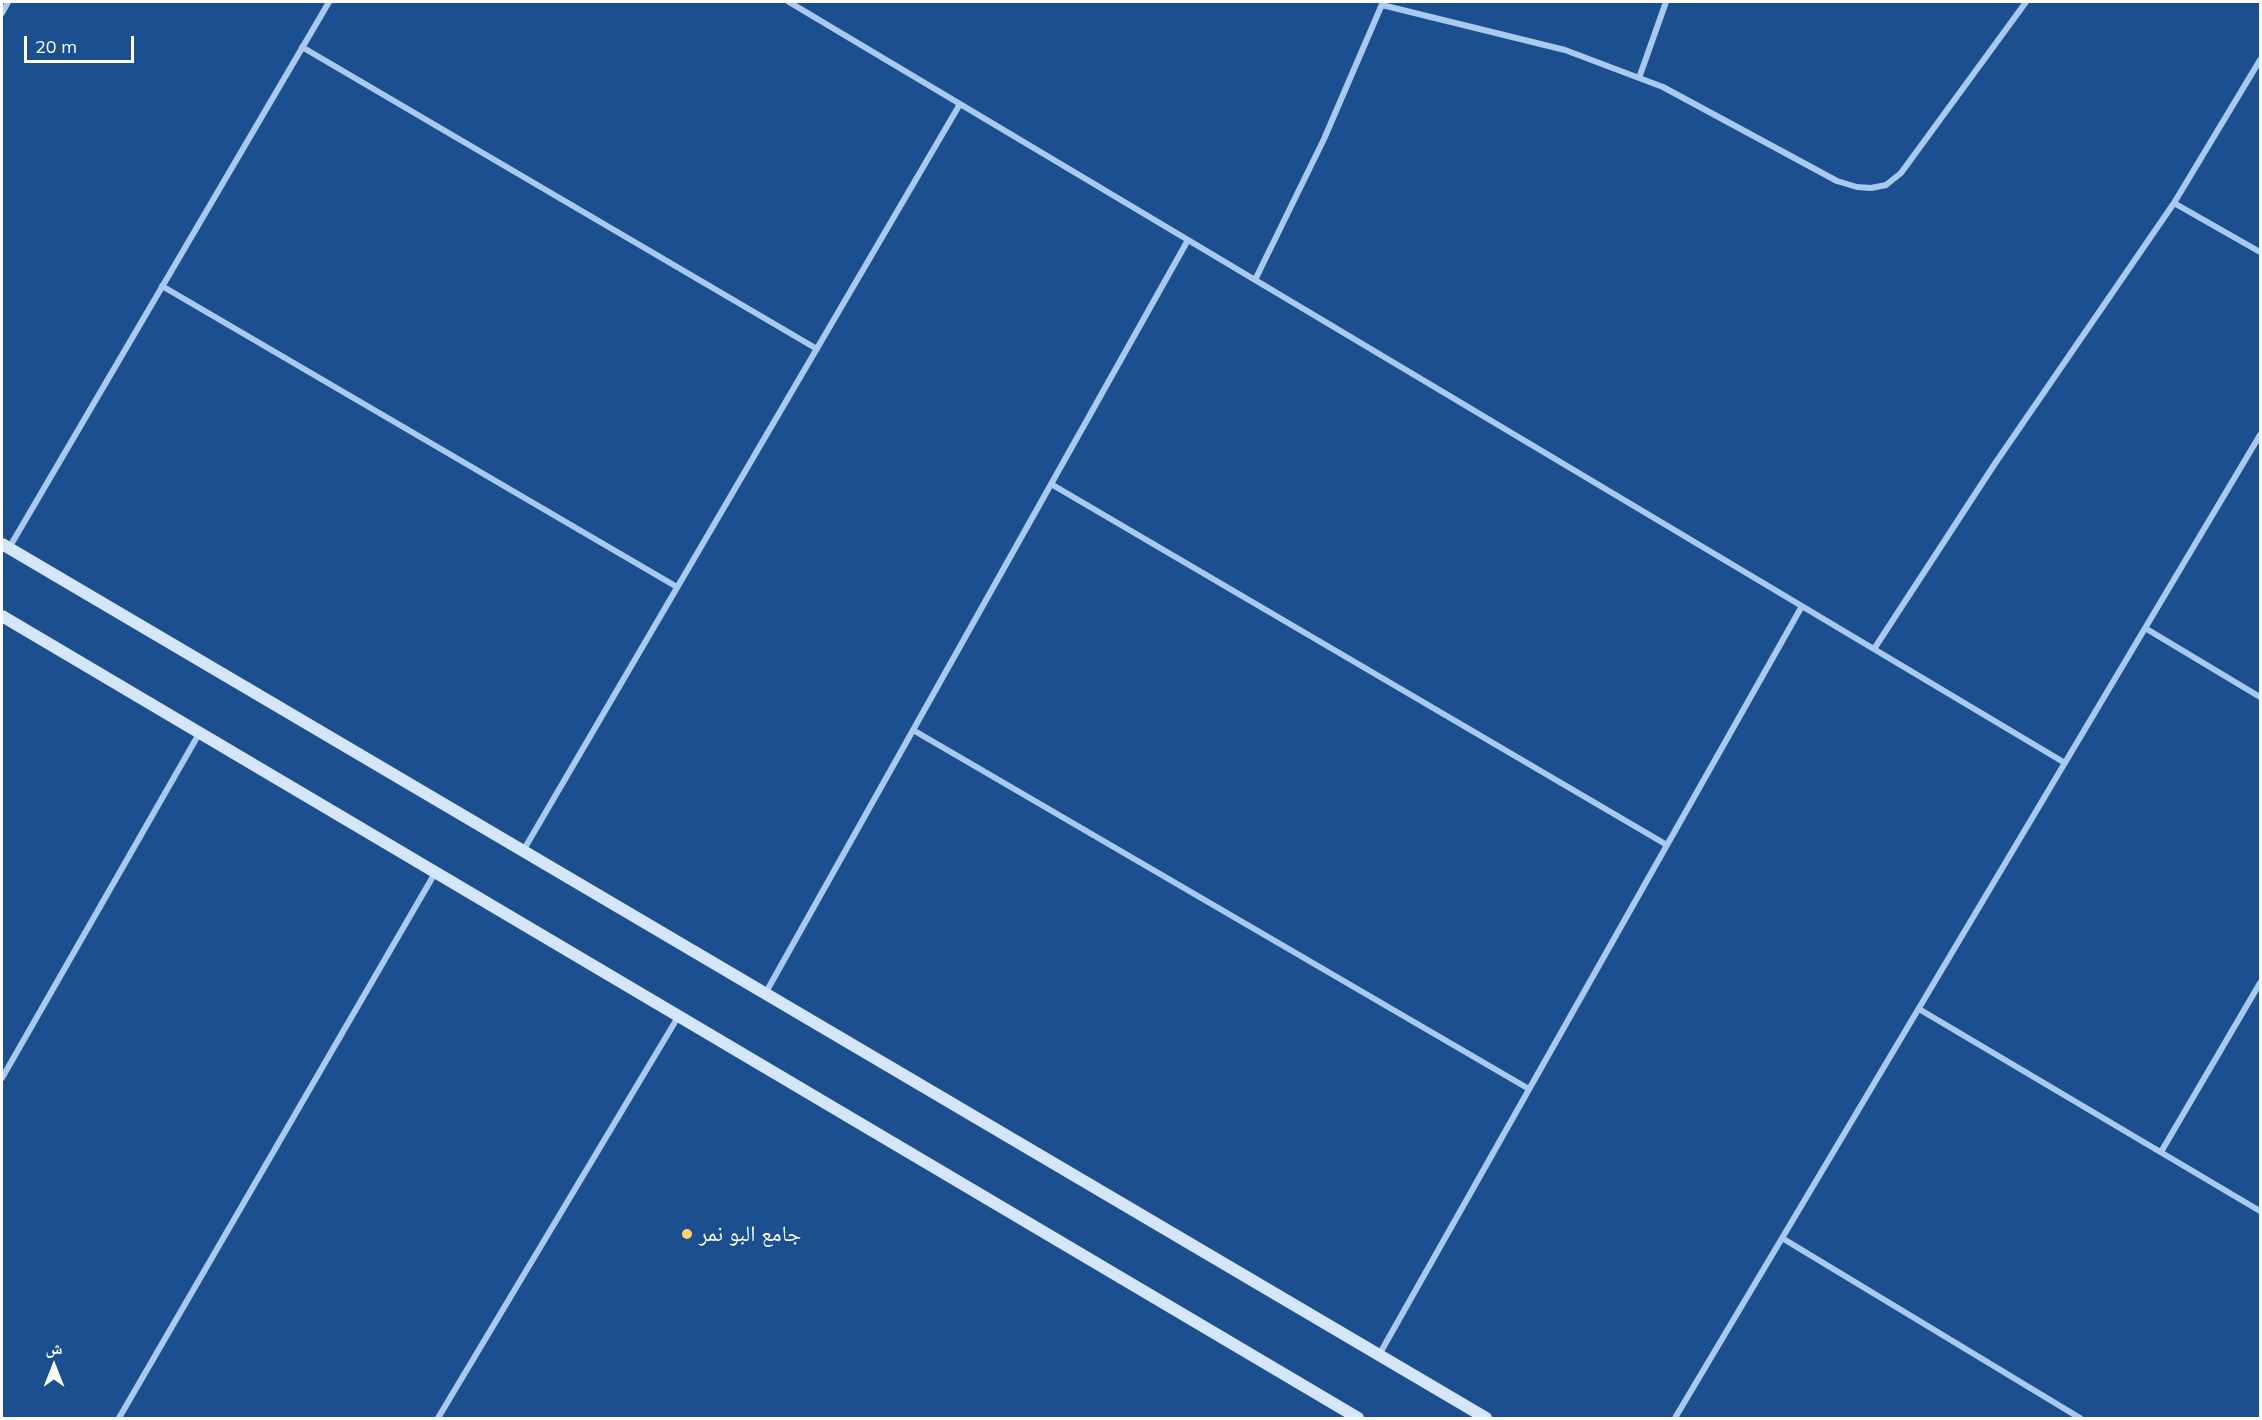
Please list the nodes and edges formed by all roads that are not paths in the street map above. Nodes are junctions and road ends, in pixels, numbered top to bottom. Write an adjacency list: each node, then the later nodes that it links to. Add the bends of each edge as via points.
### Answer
1 (8, 2): 7 (street)
2 (329, 2): 8 (street)
3 (789, 2): 11 (street)
4 (1666, 2): 10 (street)
5 (2026, 2): 10 (street, via 1901,173 1886,185 1871,188 1837,181 1663,87)
6 (1383, 3): 10 (street, via 1565,50); 15 (street, via 1324,139)
7 (2, 13)
8 (302, 47): 16 (street); 17 (street)
9 (2260, 60): 12 (street)
10 (1639, 78)
11 (960, 104): 13 (street); 17 (street)
12 (2174, 203): 14 (street); 25 (street, via 1994,465)
13 (1188, 240): 15 (street); 19 (street)
14 (2260, 252)
15 (1256, 280): 22 (street)
16 (162, 286): 20 (street); 21 (street)
17 (817, 349): 21 (street)
18 (2260, 435): 24 (street)
19 (1051, 483): 27 (street); 30 (street)
20 (5, 547): 31 (street)
21 (677, 587): 31 (street)
22 (1803, 606): 25 (street); 30 (street)
23 (2, 616): 28 (street)
24 (2145, 628): 26 (street); 29 (street)
25 (1874, 649): 29 (street)
26 (2260, 697)
27 (914, 730): 34 (street); 38 (street)
28 (200, 732): 32 (street); 37 (street)
29 (2065, 763): 35 (street)
30 (1667, 845): 38 (street)
31 (523, 852): 34 (street)
32 (435, 873): 36 (street); 43 (street)
33 (2260, 983): 39 (street)
34 (765, 994): 42 (street)
35 (1918, 1009): 39 (street); 41 (street)
36 (678, 1017): 44 (street); 45 (street)
37 (2, 1078)
38 (1529, 1089): 42 (street)
39 (2161, 1152): 40 (street)
40 (2260, 1211)
41 (1782, 1238): 47 (street); 48 (street)
42 (1379, 1356): 46 (street)
43 (119, 1419)
44 (438, 1419)
45 (1358, 1419)
46 (1486, 1419)
47 (1675, 1419)
48 (2080, 1419)

